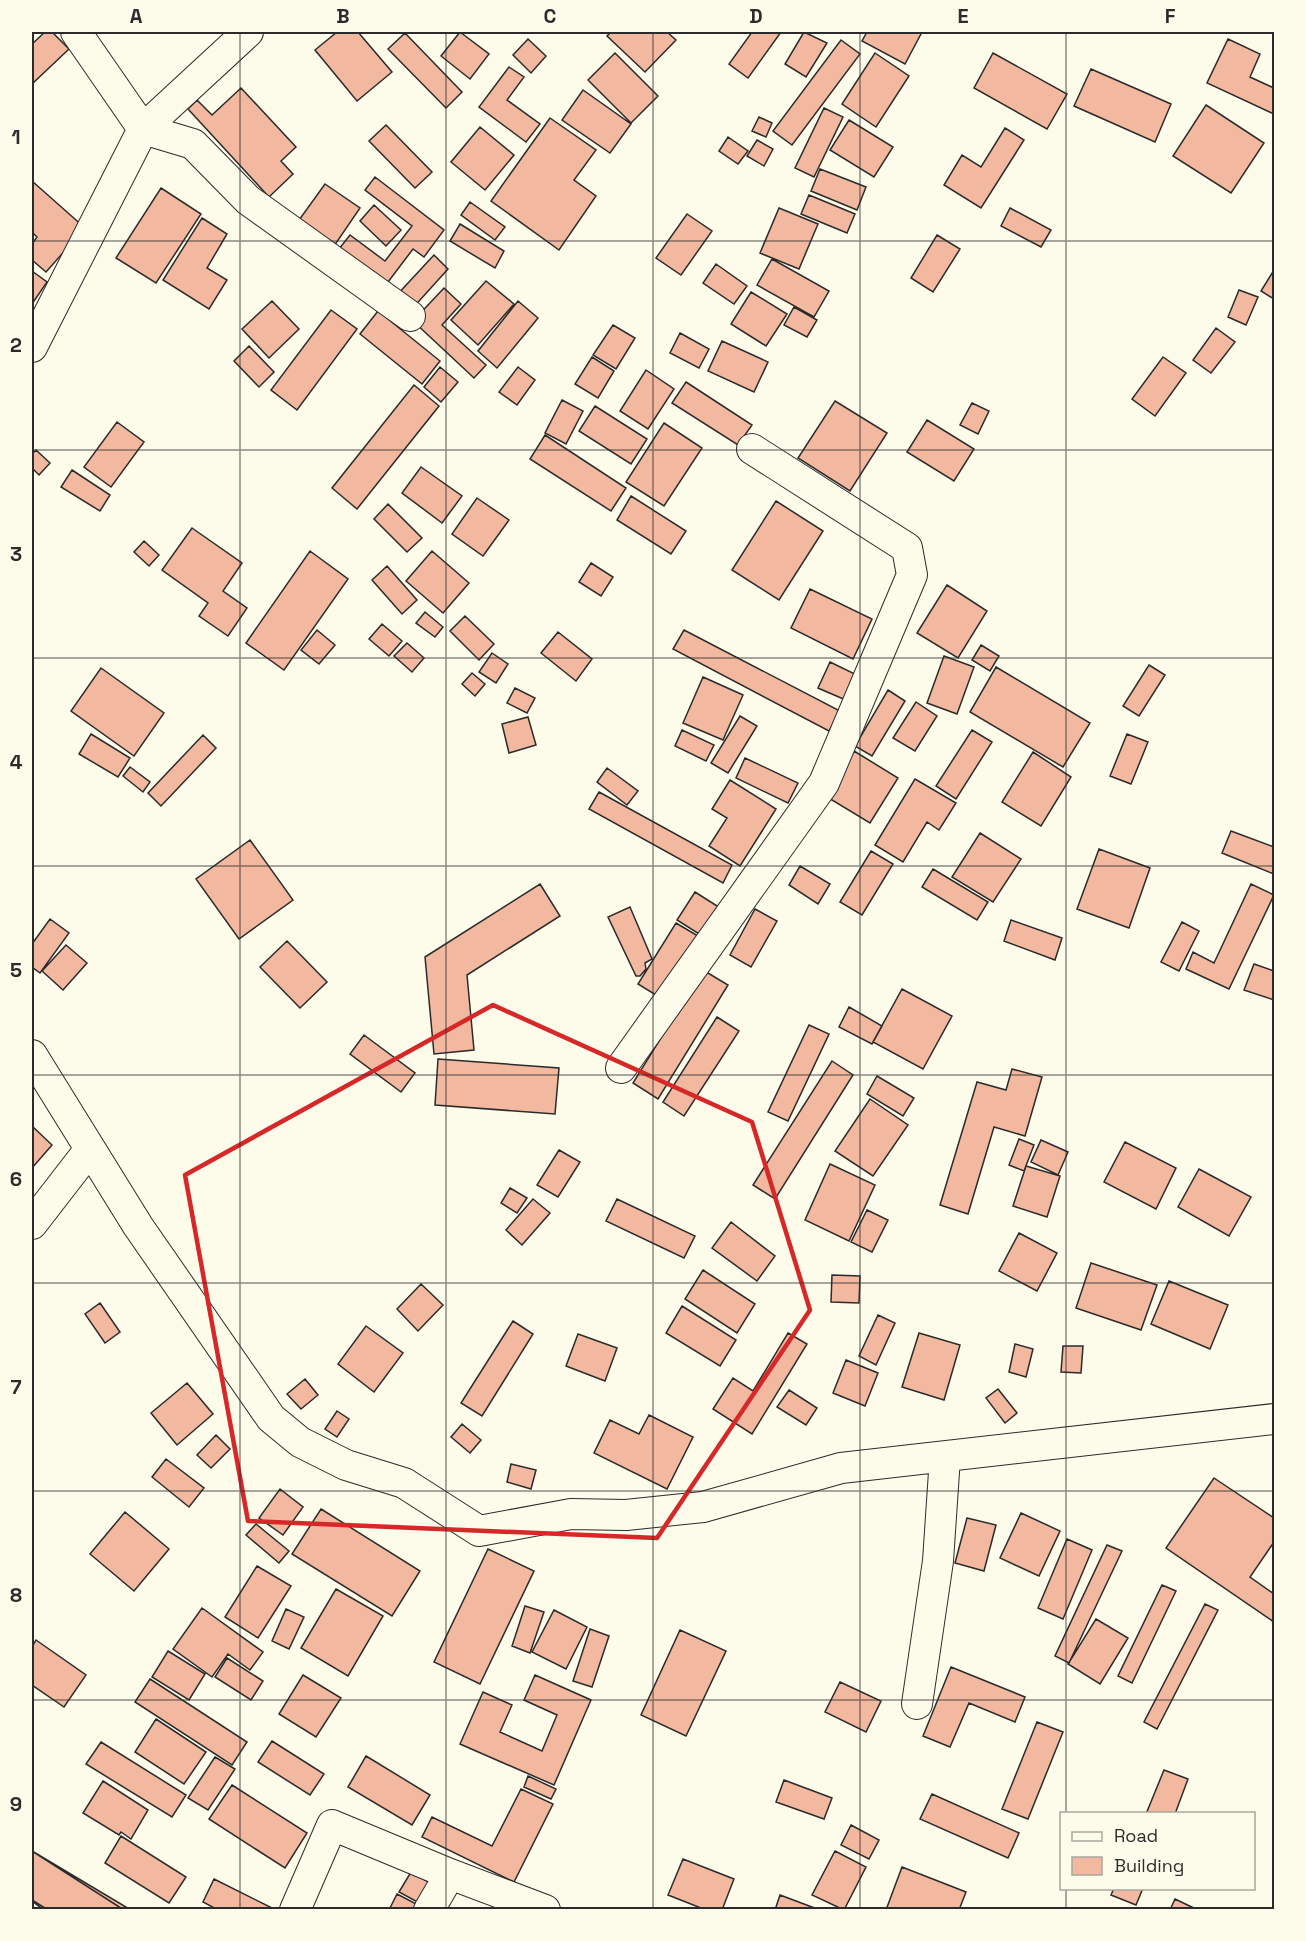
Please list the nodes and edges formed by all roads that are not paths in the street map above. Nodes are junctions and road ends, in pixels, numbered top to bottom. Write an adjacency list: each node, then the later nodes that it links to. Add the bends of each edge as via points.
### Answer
1 (76, 32): 3 (street)
2 (248, 32): 3 (street)
3 (143, 129): 4 (street, via 193,144 248,200); 5 (street)
4 (410, 316)
5 (32, 347)
6 (752, 449): 8 (street, via 907,548 912,574 824,783)
7 (32, 1055): 9 (street)
8 (621, 1068)
9 (90, 1149): 10 (street); 12 (street, via 138,1226 271,1418 300,1442 346,1465 404,1484 479,1532 571,1514 626,1515 703,1507 841,1468)
10 (32, 1224)
11 (1275, 1419): 12 (street)
12 (945, 1457): 13 (street, via 938,1560)
13 (917, 1704)
14 (450, 1875): 15 (street, via 332,1825); 16 (street); 17 (street)
15 (295, 1910)
16 (429, 1910)
17 (545, 1910)

